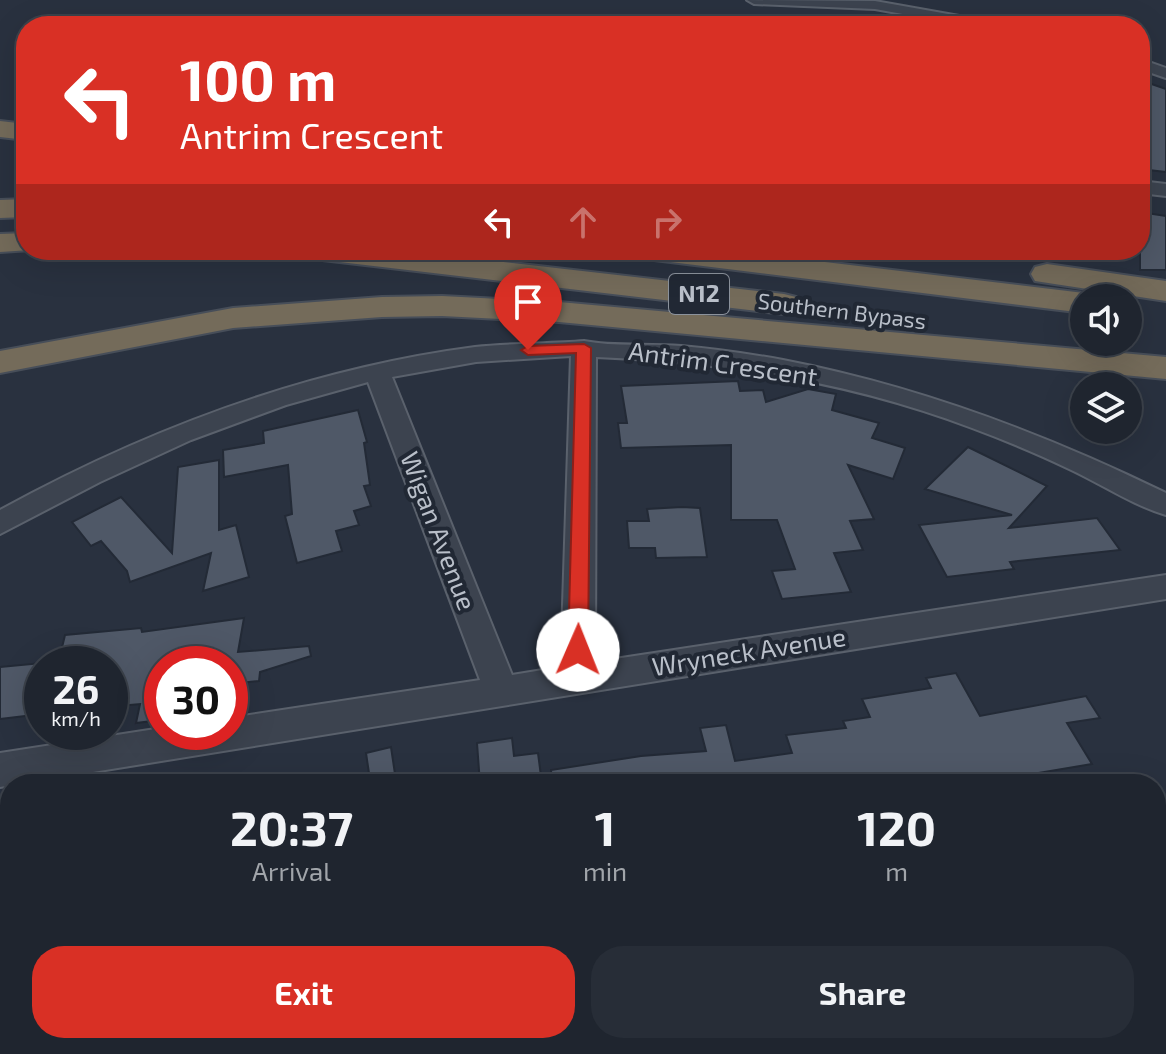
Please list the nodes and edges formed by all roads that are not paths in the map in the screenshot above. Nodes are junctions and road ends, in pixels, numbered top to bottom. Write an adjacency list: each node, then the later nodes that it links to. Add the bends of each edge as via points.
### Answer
1 (754, 0): 2 (street, via 895,7)
2 (941, 16)
3 (398, 260): 10 (highway, Southern Bypass / N12)
4 (729, 260): 7 (highway, Southern Bypass / N12)
5 (951, 260): 6 (highway)
6 (1166, 291)
7 (1070, 301)
8 (1142, 310): 9 (highway)
9 (1166, 313)
10 (1070, 340)
11 (584, 348): 16 (street, Antrim Crescent, via 468,357); 17 (street, Antrim Crescent, via 705,356 848,381 983,421); 20 (street)
12 (1142, 349): 13 (highway, Southern Bypass / N12)
13 (1166, 352)
14 (10, 361): 15 (highway, via 233,318 442,306 559,312)
15 (1166, 368)
16 (377, 372): 18 (street, Antrim Crescent, via 207,423 80,479); 21 (street, Wigan Avenue)
17 (1166, 505)
18 (0, 523)
19 (1166, 587): 20 (street, Wryneck Avenue)
20 (578, 678): 21 (street, Wryneck Avenue)
21 (501, 690): 22 (street, Wryneck Avenue)
22 (0, 770)

